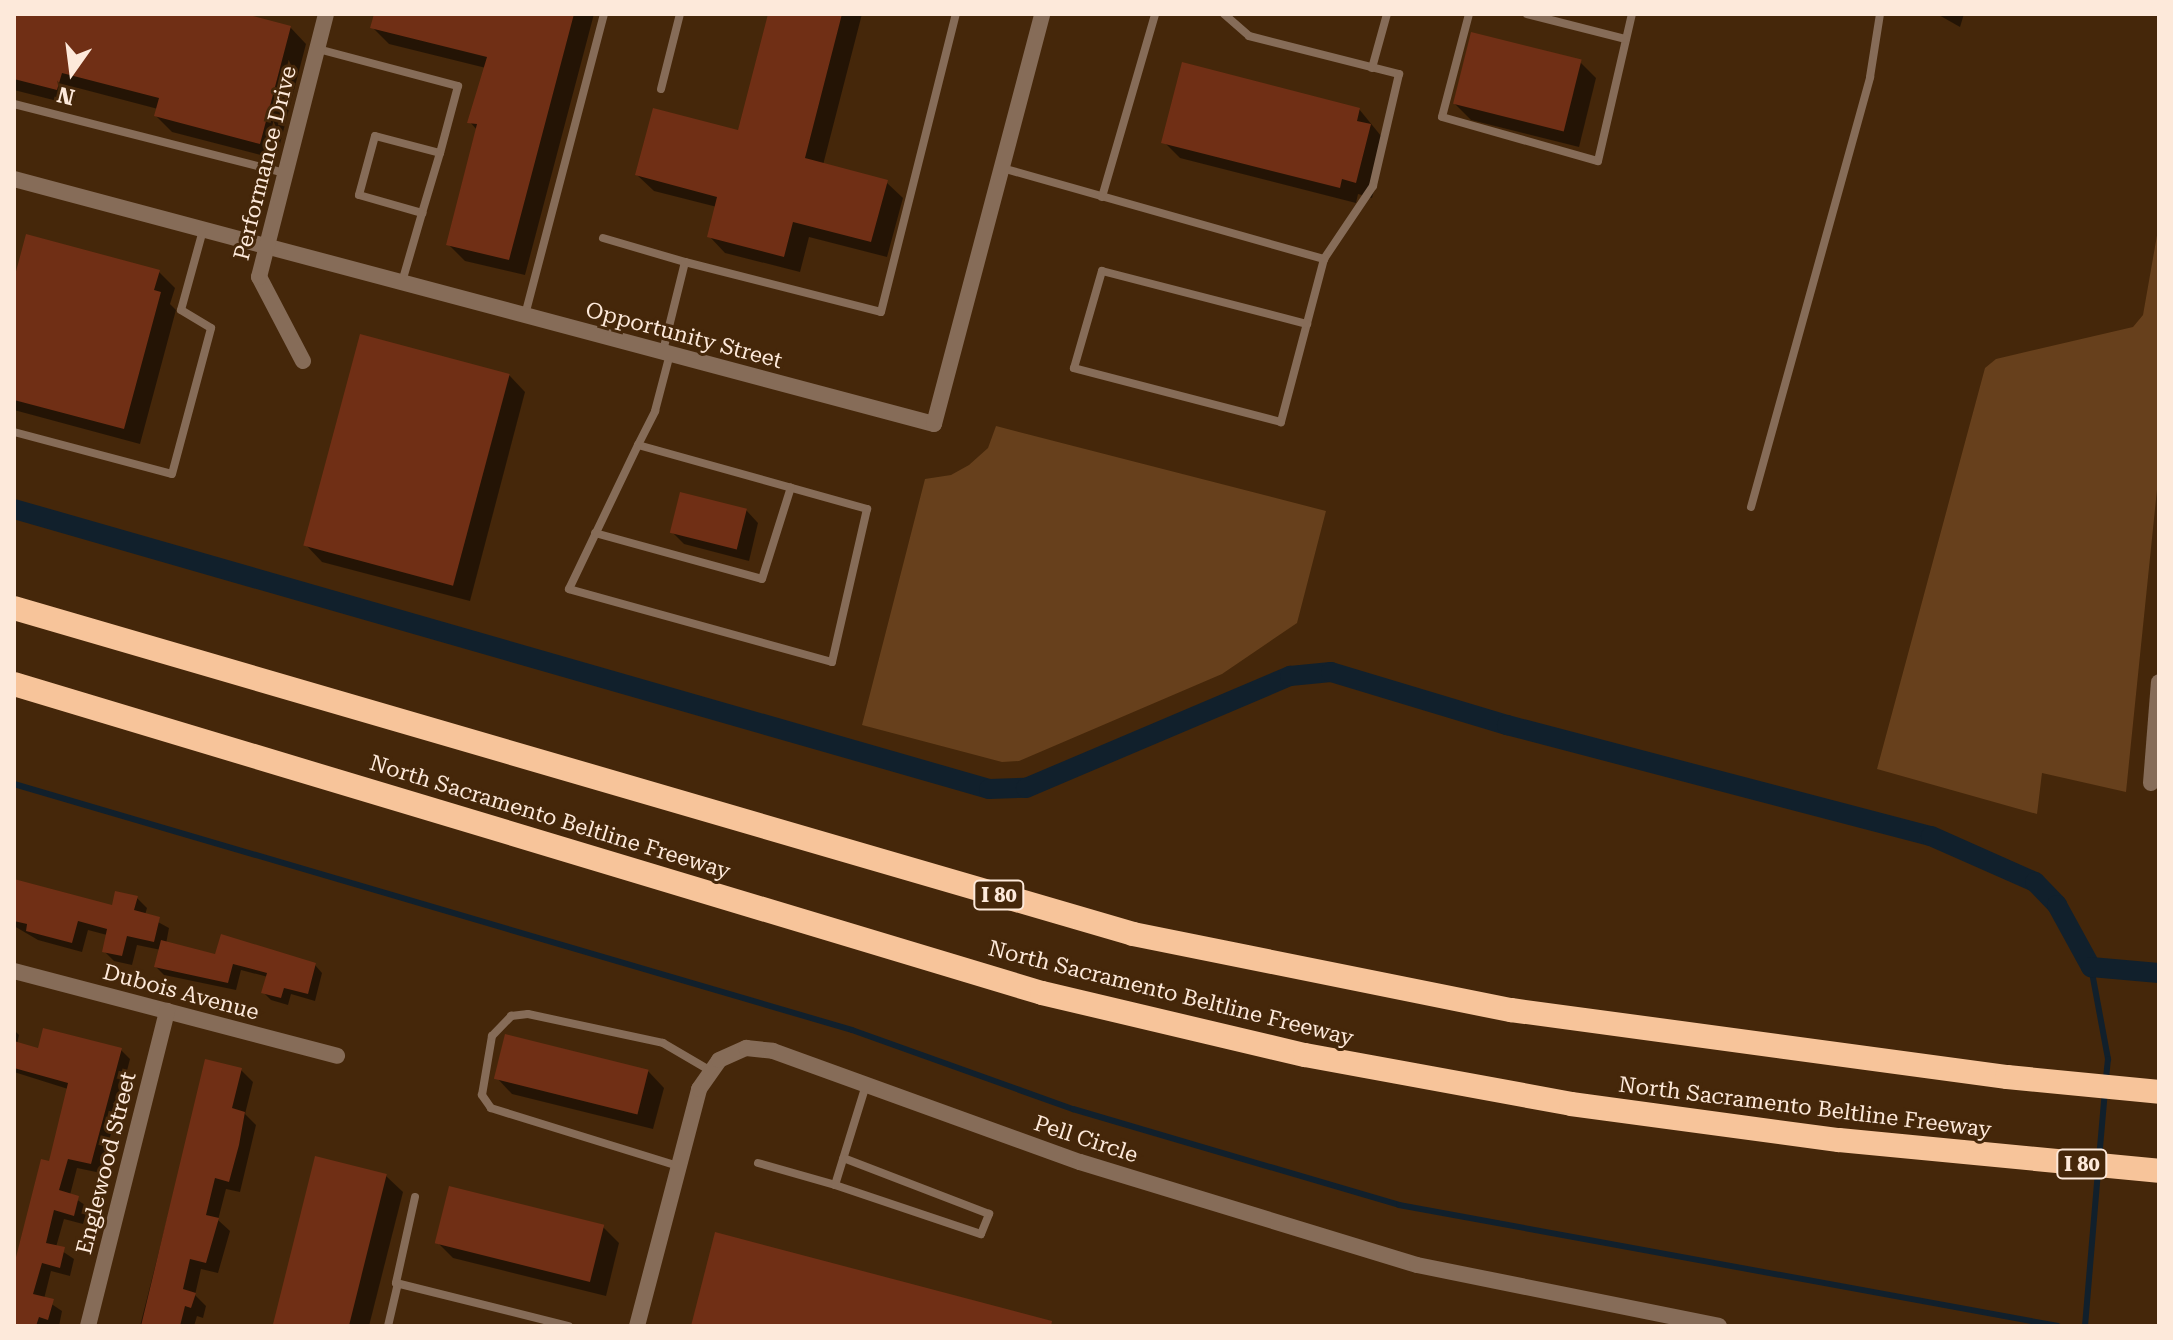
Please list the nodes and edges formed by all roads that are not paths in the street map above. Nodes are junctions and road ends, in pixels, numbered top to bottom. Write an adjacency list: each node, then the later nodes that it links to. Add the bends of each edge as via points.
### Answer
1 (326, 14): 14 (street, Performance Drive)
2 (604, 14): 30 (lane)
3 (680, 14): 16 (lane)
4 (956, 14): 28 (lane, via 881,312)
5 (1042, 14): 19 (street, Opportunity Street)
6 (1155, 14): 22 (lane)
7 (1224, 14): 15 (lane, via 1249,36)
8 (1387, 14): 15 (lane)
9 (1469, 14): 13 (lane, via 1442,117 1598,161)
10 (1527, 14): 13 (lane)
11 (1632, 14): 13 (lane)
12 (1880, 14): 37 (lane, via 1870,77)
13 (1626, 39)
14 (317, 49): 18 (lane, via 458,86); 20 (street, Performance Drive)
15 (1372, 68): 27 (lane, via 1399,74 1373,186)
16 (661, 89)
17 (14, 104): 20 (lane)
18 (440, 153): 23 (lane); 23 (lane, via 375,136 359,195)
19 (1001, 168): 22 (lane); 32 (street, Opportunity Street, via 934,424)
20 (285, 173): 26 (street, Performance Drive)
21 (14, 179): 24 (street, Opportunity Street)
22 (1102, 197): 27 (lane)
23 (422, 213): 29 (lane)
24 (203, 229): 26 (street, Opportunity Street); 34 (lane, via 181,310 211,328 172,474)
25 (603, 238): 28 (lane)
26 (266, 246): 29 (street, Opportunity Street); 33 (street, Performance Drive, via 259,277)
27 (1324, 259): 31 (lane)
28 (685, 262): 32 (lane)
29 (402, 282): 30 (street, Opportunity Street)
30 (525, 315): 32 (street, Opportunity Street)
31 (1307, 324): 31 (lane, via 1281,422 1074,368 1102,271)
32 (666, 352): 35 (lane, via 655,411)
33 (303, 361)
34 (14, 432)
35 (638, 445): 36 (lane); 38 (lane)
36 (791, 487): 38 (lane, via 762,579); 38 (lane, via 867,509 832,662 569,589)
37 (1751, 507)
38 (595, 533)
39 (14, 608): 48 (highway, I 80, via 1133,934 1511,1010 2007,1077)
40 (2159, 682): 42 (street)
41 (14, 684): 52 (highway, North Sacramento Beltline Freeway / I 80, via 1057,997 1305,1055 1571,1104)
42 (2151, 783)
43 (14, 971): 44 (street, Dubois Avenue)
44 (167, 1011): 45 (street, Dubois Avenue); 56 (street, Englewood Street)
45 (337, 1056)
46 (709, 1070): 47 (street, Pell Circle, via 732,1052 760,1048); 51 (street); 51 (lane, via 663,1043 528,1014 511,1016 492,1036 482,1095 491,1108)
47 (866, 1085): 49 (lane); 60 (street, Pell Circle, via 1080,1162 1417,1265)
48 (2159, 1092)
49 (843, 1158): 53 (lane); 53 (lane, via 989,1214 981,1234)
50 (758, 1163): 53 (lane)
51 (679, 1166): 59 (street)
52 (2159, 1171)
53 (835, 1185)
54 (415, 1197): 55 (lane)
55 (398, 1283): 57 (lane); 58 (lane)
56 (88, 1326)
57 (388, 1326)
58 (569, 1326)
59 (637, 1326)
60 (1719, 1326)

